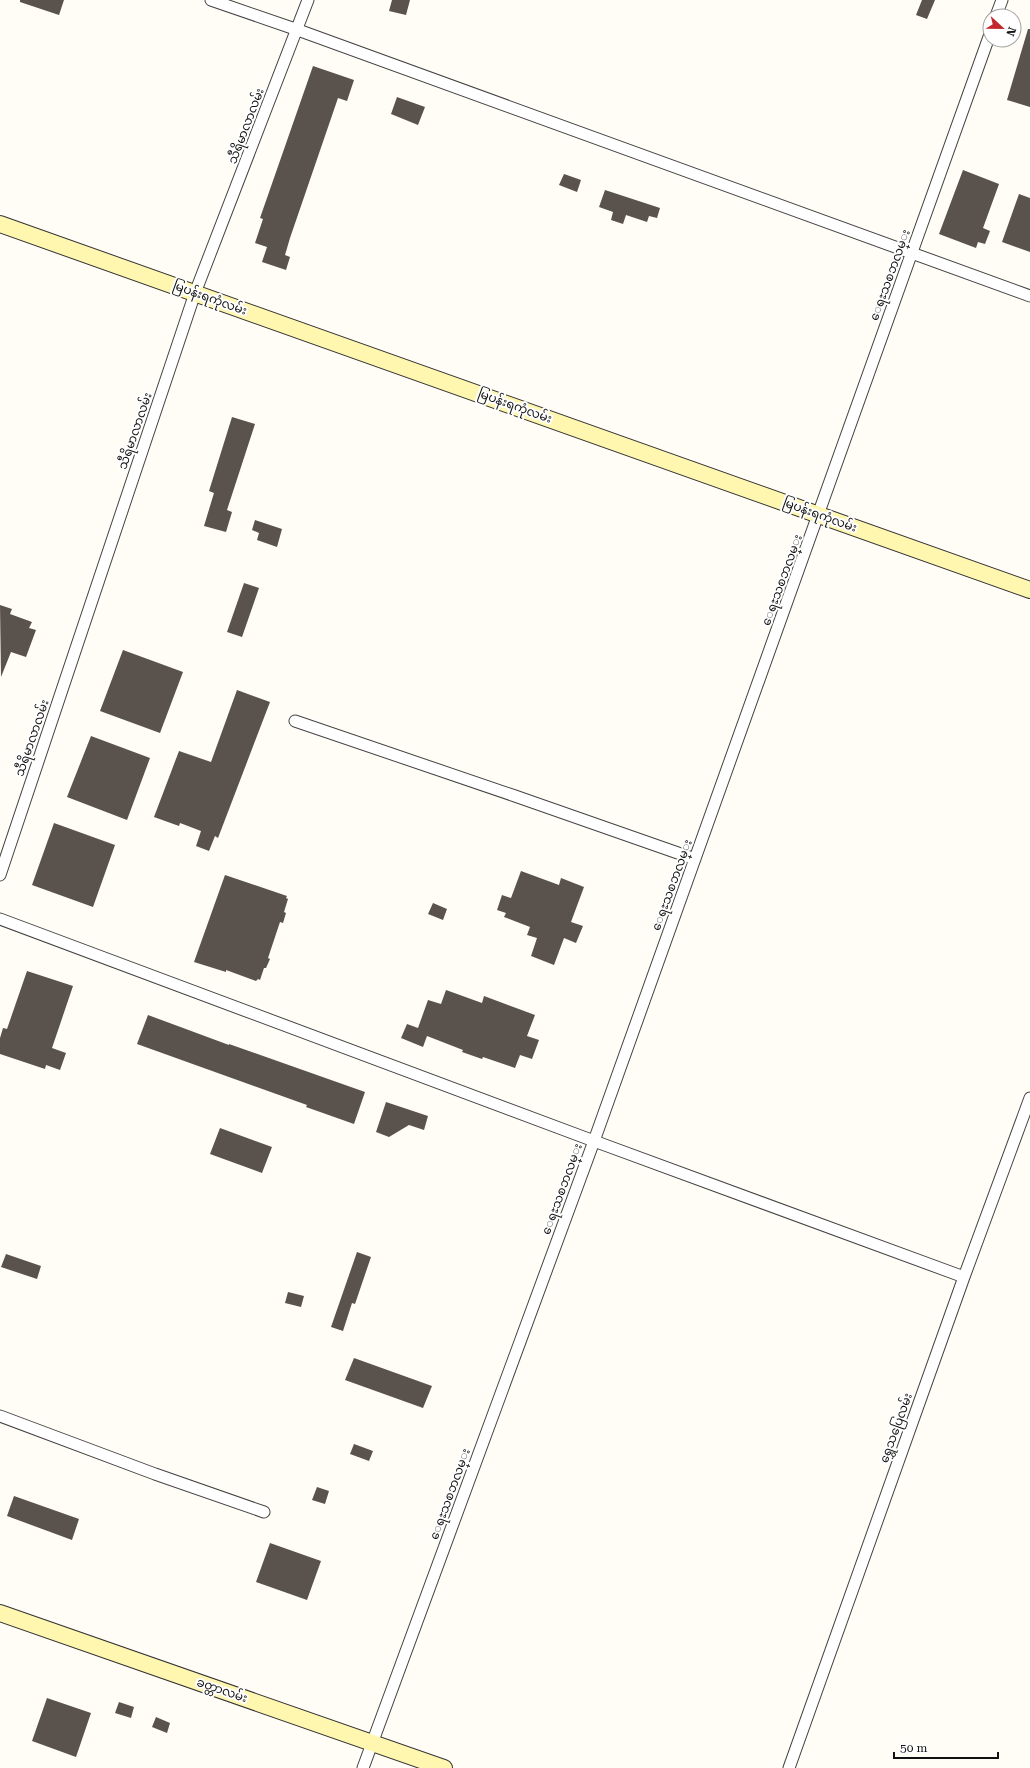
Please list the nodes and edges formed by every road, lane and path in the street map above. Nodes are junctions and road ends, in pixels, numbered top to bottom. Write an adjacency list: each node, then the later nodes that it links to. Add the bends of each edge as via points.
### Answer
1 (211, 0): 3 (street)
2 (308, 0): 3 (street, သီရိမာလာလမ်း)
3 (298, 30): 6 (street); 7 (street, သီရိမာလာလမ်း)
4 (985, 48): 6 (street, ေရႊသစၥာလမ္း)
5 (0, 224): 7 (street, မြပန်းရကုံလမ်း)
6 (912, 252): 8 (street); 9 (street, ေရႊသစၥာလမ္း)
7 (195, 293): 9 (street, မြပန်းရကုံလမ်း); 13 (street, သီရိမာလာလမ်း)
8 (1030, 296)
9 (819, 514): 10 (street, မြပန်းရကုံလမ်း); 12 (street, ေရႊသစၥာလမ္း)
10 (1030, 590)
11 (295, 721): 12 (street)
12 (695, 859): 16 (street, ေရႊသစၥာလမ္း)
13 (0, 875)
14 (0, 919): 16 (street)
15 (1030, 1098): 17 (street, ရွှေသပြေလမ်း)
16 (594, 1141): 17 (street); 21 (street, ေရႊသစၥာလမ္း)
17 (964, 1277): 24 (street, ရွှေသပြေလမ်း)
18 (0, 1416): 19 (street)
19 (264, 1512)
20 (0, 1613): 21 (street, ခတ္တာလမ်း)
21 (373, 1742): 22 (street, ေရႊသစၥာလမ္း); 23 (street, ခတ္တာလမ်း)
22 (363, 1768)
23 (444, 1768)
24 (789, 1768)

